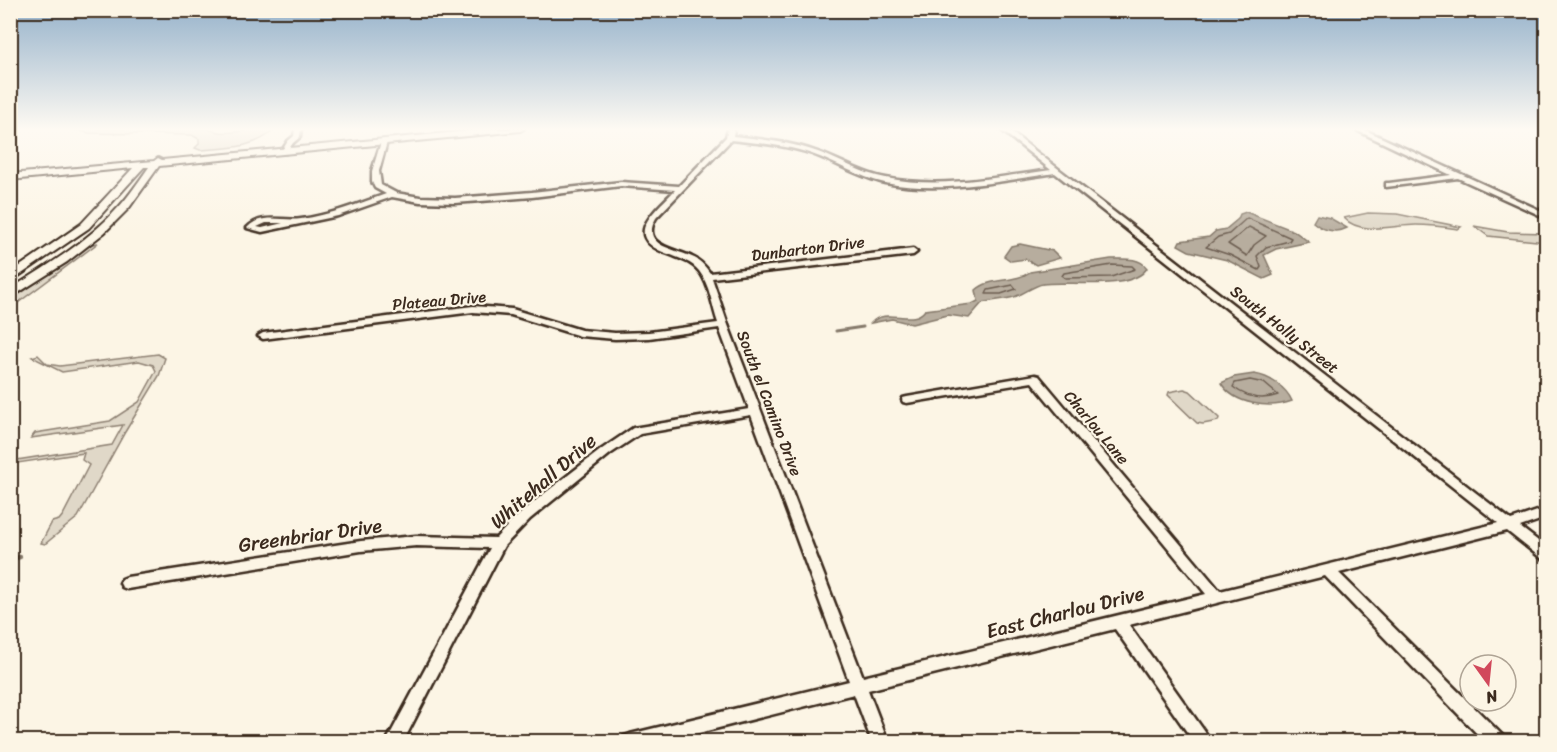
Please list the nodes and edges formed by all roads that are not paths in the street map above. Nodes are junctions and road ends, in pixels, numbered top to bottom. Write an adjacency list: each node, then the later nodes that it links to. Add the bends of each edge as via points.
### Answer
1 (131, 164): 13 (main road)
2 (135, 164): 11 (main road)
3 (142, 164): 16 (main road)
4 (156, 164): 15 (main road)
5 (181, 164): 15 (main road, via 165,168)
6 (379, 164): 19 (street, via 375,181)
7 (702, 164): 18 (street)
8 (839, 164): 12 (street, via 860,174 902,183 936,184)
9 (1049, 164): 12 (street, South Holly Street)
10 (1432, 164): 14 (street)
11 (88, 171): 13 (main road); 16 (main road, via 123,172)
12 (1058, 171): 31 (street, South Holly Street)
13 (10, 175)
14 (1458, 176): 17 (street); 20 (street)
15 (144, 182): 25 (main road, via 121,212 96,235)
16 (122, 184): 24 (main road, via 82,229)
17 (1389, 185)
18 (680, 188): 19 (street, via 624,184 437,201); 23 (street, via 649,222 648,236 663,250 696,263)
19 (391, 195): 21 (street, via 347,212)
20 (1546, 216)
21 (295, 222)
22 (913, 252): 23 (street, Dunbarton Drive)
23 (707, 276): 26 (street, South el Camino Drive)
24 (10, 279)
25 (10, 295)
26 (723, 325): 27 (street, Plateau Drive, via 650,335 600,335 526,315 473,309); 29 (street, South el Camino Drive)
27 (262, 336)
28 (907, 400): 36 (street, Charlou Lane, via 1035,378)
29 (756, 411): 32 (street, Whitehall Drive, via 637,431 545,499); 38 (street, South el Camino Drive)
30 (1546, 513): 31 (street, East Charlou Drive)
31 (1510, 525): 33 (street, South Holly Street); 34 (street, East Charlou Drive)
32 (500, 543): 35 (street, Greenbriar Drive, via 416,541 361,546); 39 (street, Whitehall Drive)
33 (1546, 554)
34 (1327, 570): 36 (street, East Charlou Drive); 43 (street)
35 (127, 583)
36 (1217, 597): 37 (street, East Charlou Drive)
37 (1118, 621): 38 (street, East Charlou Drive); 42 (street)
38 (858, 684): 40 (street, East Charlou Drive); 41 (street, South el Camino Drive)
39 (394, 741)
40 (630, 741)
41 (880, 741)
42 (1203, 741)
43 (1497, 741)

